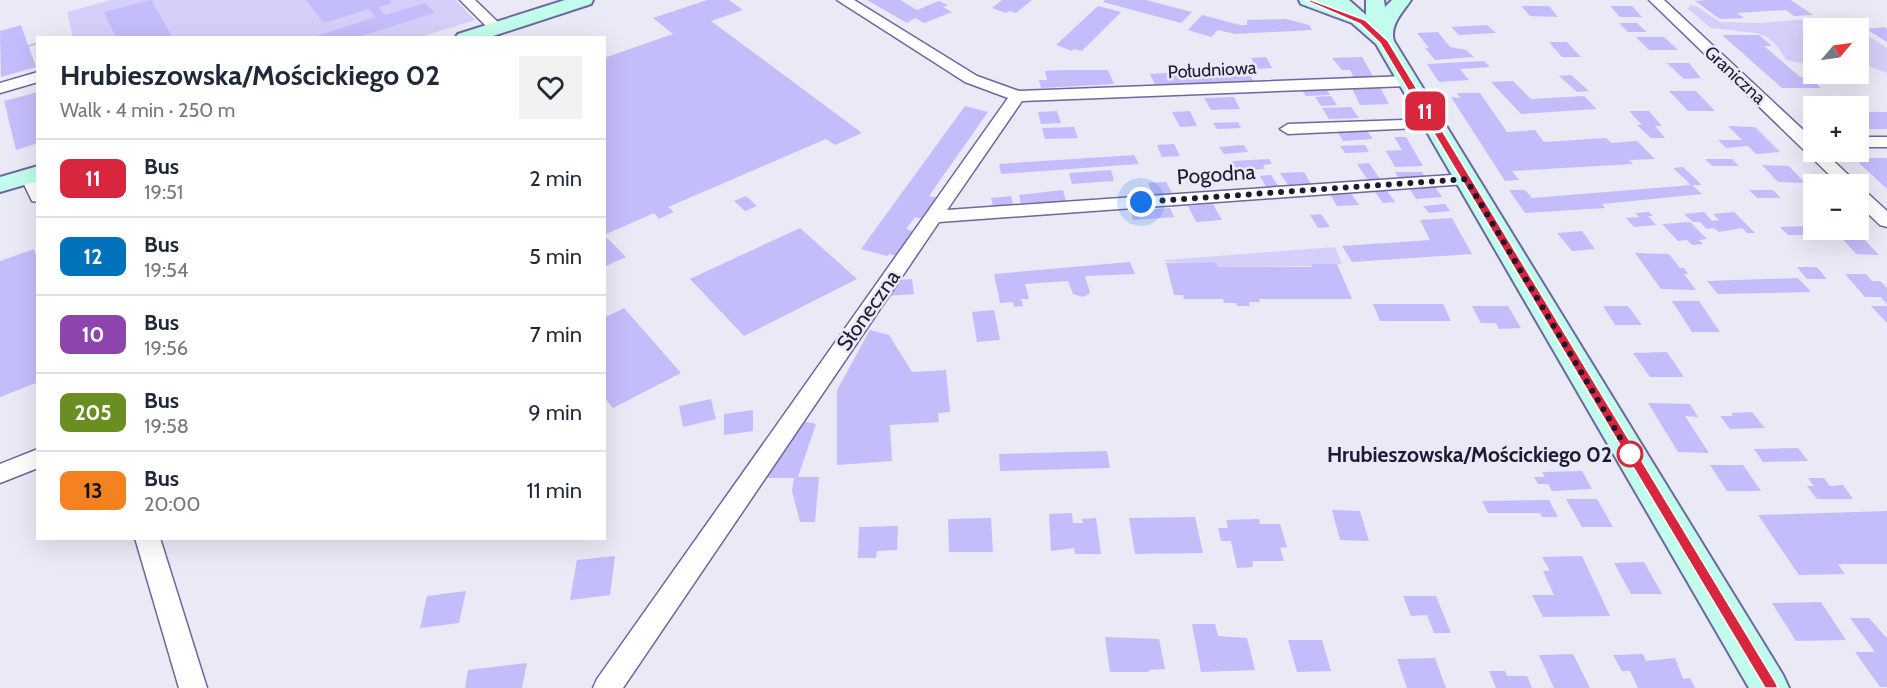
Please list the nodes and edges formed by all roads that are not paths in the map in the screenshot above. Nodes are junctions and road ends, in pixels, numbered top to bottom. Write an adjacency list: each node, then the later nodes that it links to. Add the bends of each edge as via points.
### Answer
1 (467, 0): 10 (street)
2 (584, 0): 10 (main road)
3 (844, 0): 16 (street, via 971,79)
4 (1308, 0): 9 (main road)
5 (1338, 0): 9 (main road)
6 (1375, 0): 12 (main road)
7 (1402, 0): 12 (main road, via 1389,15)
8 (1656, 0): 19 (street, Graniczna)
9 (1363, 22): 12 (main road)
10 (496, 28): 11 (main road)
11 (471, 36)
12 (1383, 38): 14 (main road)
13 (36, 78): 15 (street)
14 (1407, 81): 16 (street, Południowa); 17 (main road)
15 (0, 88)
16 (1017, 96): 28 (street, Słoneczna)
17 (1433, 124): 18 (street); 24 (main road)
18 (1288, 129)
19 (1803, 138)
20 (1869, 142): 21 (street)
21 (1887, 142)
22 (1828, 162): 23 (street, Graniczna)
23 (1839, 174)
24 (1466, 179): 28 (street, Pogodna); 35 (main road)
25 (35, 182): 26 (main road)
26 (0, 185)
27 (1869, 204): 29 (street)
28 (933, 217): 34 (street, Słoneczna)
29 (1887, 221)
30 (36, 459): 31 (street)
31 (0, 474)
32 (148, 540): 33 (street)
33 (194, 688)
34 (607, 688)
35 (1770, 688)

